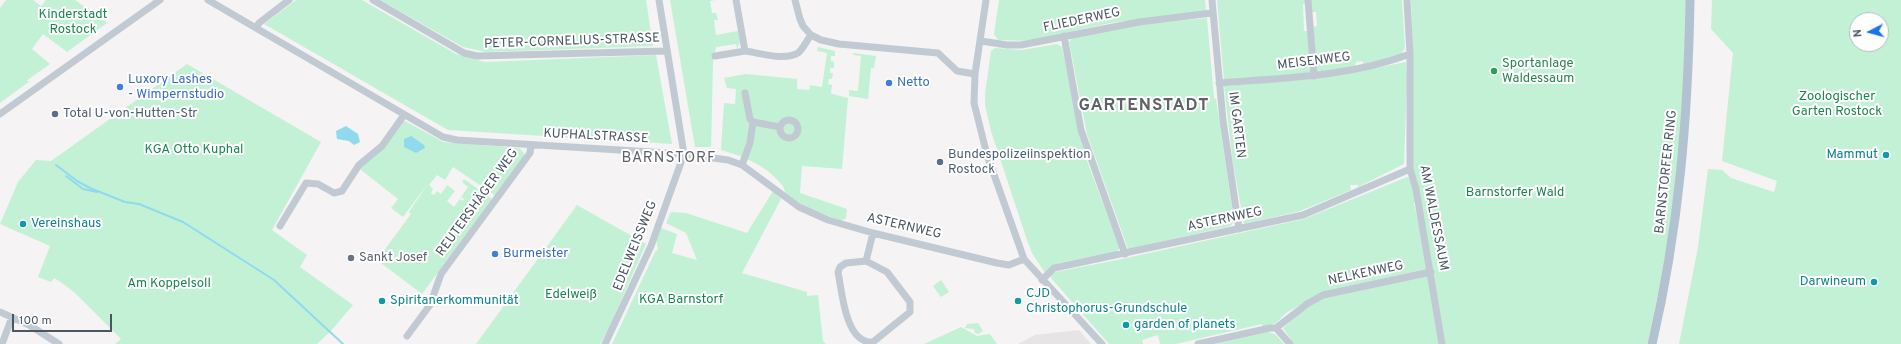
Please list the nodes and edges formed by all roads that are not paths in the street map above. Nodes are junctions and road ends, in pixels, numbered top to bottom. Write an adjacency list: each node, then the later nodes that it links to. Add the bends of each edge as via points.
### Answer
1 (160, 0): 26 (street)
2 (208, 0): 14 (street, KUPHALSTRASSE)
3 (289, 0): 14 (street)
4 (373, 0): 18 (street, PETER-CORNELIUS-STRASSE, via 464,53 477,56)
5 (658, 0): 18 (street)
6 (736, 0): 19 (street)
7 (795, 0): 15 (street, via 800,19)
8 (986, 0): 17 (street)
9 (1212, 0): 13 (street, IM GARTEN)
10 (1308, 0): 23 (street)
11 (1407, 0): 20 (street, AM WALDESSAUM)
12 (1690, 0): 54 (main road, BARNSTORFER RING, via 1688,92 1682,167 1669,260)
13 (1212, 13): 16 (street, FLIEDERWEG, via 1139,22); 24 (street, IM GARTEN)
14 (256, 28): 27 (street, KUPHALSTRASSE)
15 (812, 35): 19 (street, via 799,52 792,55 776,56); 22 (street, via 839,44 938,53 958,71)
16 (1064, 36): 17 (street, FLIEDERWEG, via 1021,45); 38 (street, via 1083,136)
17 (980, 41): 22 (street)
18 (667, 51): 31 (street)
19 (745, 51): 21 (street)
20 (1410, 54): 23 (street, MEISENWEG, via 1363,68); 33 (street, AM WALDESSAUM)
21 (715, 56)
22 (975, 74): 39 (street, via 974,104 980,134)
23 (1314, 76): 24 (street, MEISENWEG)
24 (1219, 83): 36 (street, IM GARTEN)
25 (745, 93): 28 (street, via 750,119)
26 (0, 114)
27 (404, 114): 30 (street, KUPHALSTRASSE, via 450,139); 35 (street, via 382,146 359,165 342,191 334,193 318,184 306,183)
28 (753, 122): 29 (street); 32 (street, via 750,143)
29 (780, 126)
30 (531, 145): 31 (street, KUPHALSTRASSE); 46 (street, REUTERSHÄGER WEG, via 530,153 441,274 430,305)
31 (684, 154): 32 (street, KUPHALSTRASSE, via 728,160); 49 (street, EDELWEISSWEG, via 650,249)
32 (742, 165): 34 (street, KUPHALSTRASSE)
33 (1410, 169): 36 (street, ASTERNWEG, via 1303,215); 41 (street, AM WALDESSAUM)
34 (783, 195): 37 (street, ASTERNWEG, via 799,207 828,220)
35 (280, 226)
36 (1239, 229): 38 (street, ASTERNWEG)
37 (873, 233): 39 (street, ASTERNWEG, via 1003,264 1015,264); 40 (street)
38 (1125, 254): 42 (street, ASTERNWEG, via 1054,268)
39 (1024, 260): 42 (street)
40 (866, 261): 40 (street, via 846,262 838,272 849,327 861,342 866,344 873,342 910,312 911,308 910,302 887,272)
41 (1431, 272): 45 (street, NELKENWEG, via 1324,295 1307,304); 53 (street, AM WALDESSAUM)
42 (1042, 280): 50 (street)
43 (0, 312): 44 (street)
44 (12, 317): 47 (street); 48 (street)
45 (1276, 328): 51 (street, NELKENWEG); 52 (street)
46 (408, 336)
47 (2, 344)
48 (60, 344)
49 (605, 344)
50 (1102, 344)
51 (1198, 344)
52 (1290, 344)
53 (1442, 344)
54 (1652, 344)

